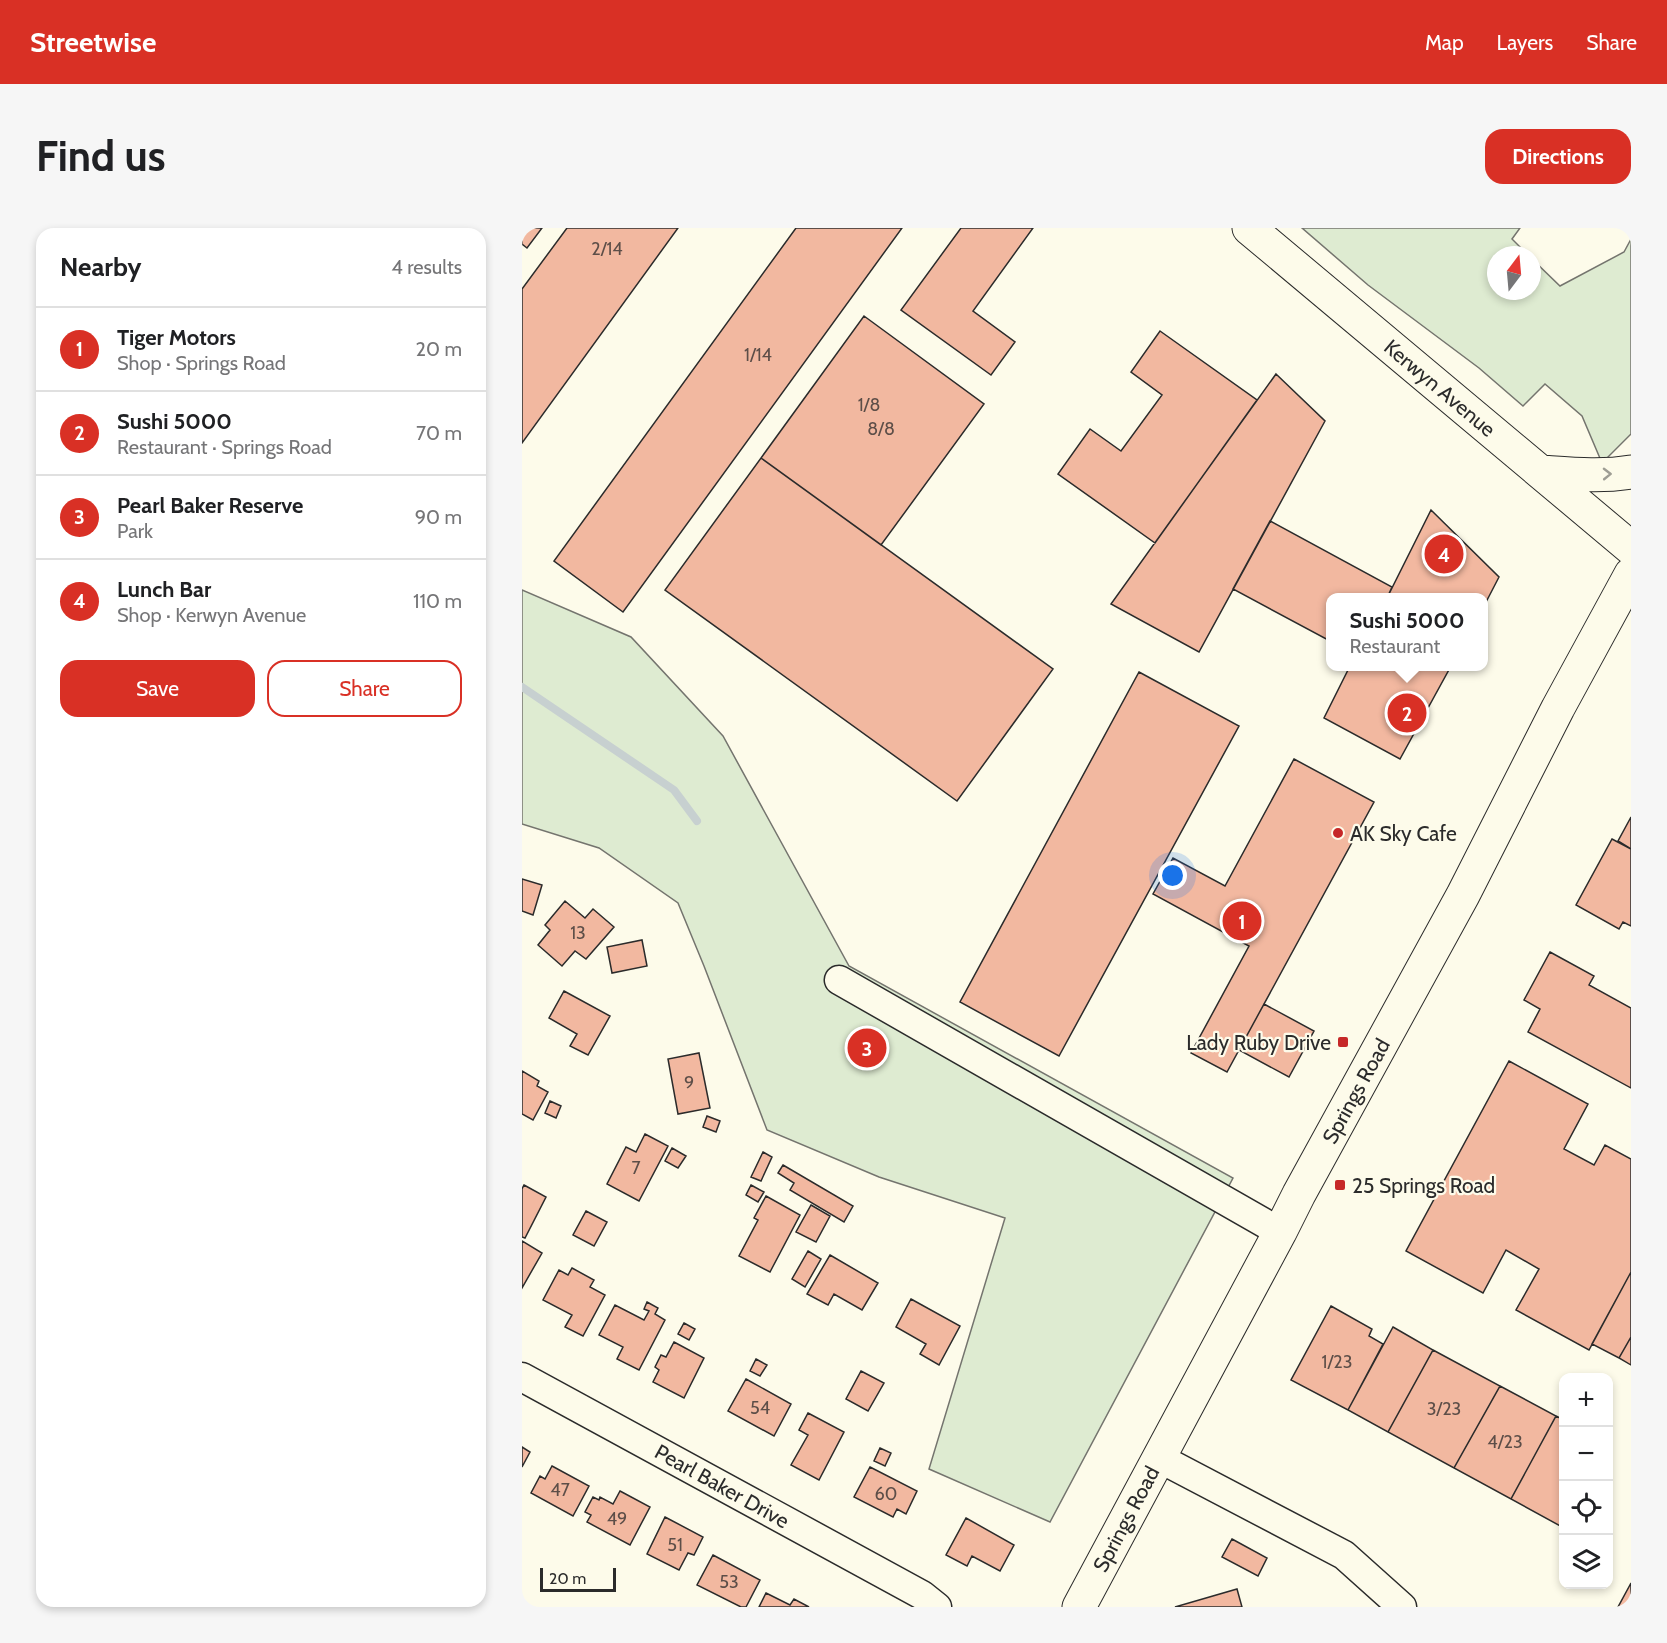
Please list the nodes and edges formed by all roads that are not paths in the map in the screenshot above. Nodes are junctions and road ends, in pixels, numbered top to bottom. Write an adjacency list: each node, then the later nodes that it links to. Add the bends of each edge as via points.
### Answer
1 (1249, 228): 2 (main road, Kerwyn Avenue)
2 (1541, 472): 3 (main road, one-way to 3); 4 (main road, Kerwyn Avenue)
3 (1631, 472)
4 (1631, 548)
5 (1631, 574): 7 (main road, Springs Road)
6 (838, 980): 7 (street)
7 (1280, 1232): 9 (main road, Springs Road)
8 (522, 1377): 10 (street, Pearl Baker Drive)
9 (1159, 1458): 12 (main road, Springs Road); 13 (street, via 1344,1555)
10 (929, 1601): 11 (street, Pearl Baker Drive)
11 (961, 1607)
12 (1079, 1607)
13 (1402, 1607)

